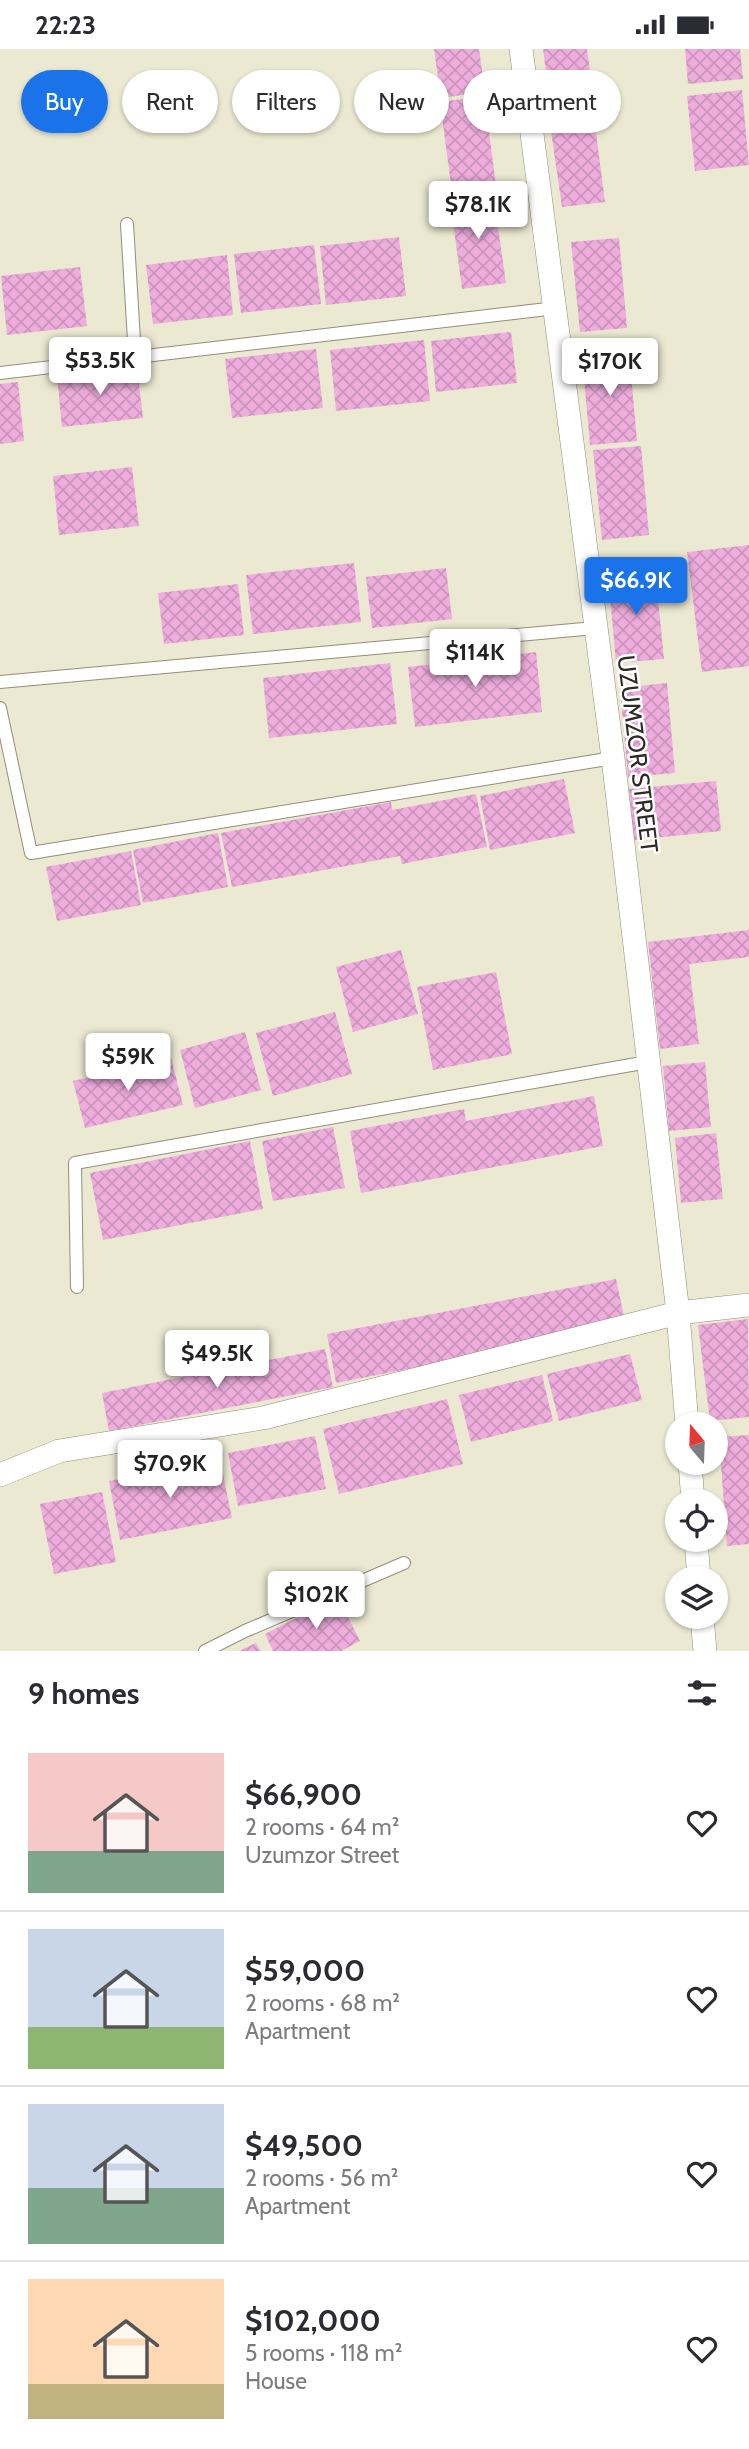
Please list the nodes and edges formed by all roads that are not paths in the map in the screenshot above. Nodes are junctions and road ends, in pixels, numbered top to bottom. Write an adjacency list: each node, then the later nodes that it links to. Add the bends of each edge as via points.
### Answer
1 (521, 49): 3 (street, UZUMZOR STREET)
2 (127, 224): 4 (lane)
3 (556, 308): 4 (lane); 6 (street, UZUMZOR STREET)
4 (135, 357): 5 (lane)
5 (0, 373)
6 (595, 628): 7 (lane); 9 (street, UZUMZOR STREET)
7 (0, 682)
8 (0, 708): 9 (lane, via 31,853)
9 (613, 758): 10 (street, UZUMZOR STREET)
10 (648, 1062): 11 (lane, via 75,1163); 13 (street, UZUMZOR STREET)
11 (77, 1287)
12 (749, 1305): 13 (street)
13 (678, 1313): 14 (street, UZUMZOR STREET); 15 (street, via 263,1418 59,1451)
14 (686, 1412)
15 (0, 1475)
16 (404, 1563): 18 (lane)
17 (703, 1629): 19 (street)
18 (205, 1651)
19 (705, 1651)

